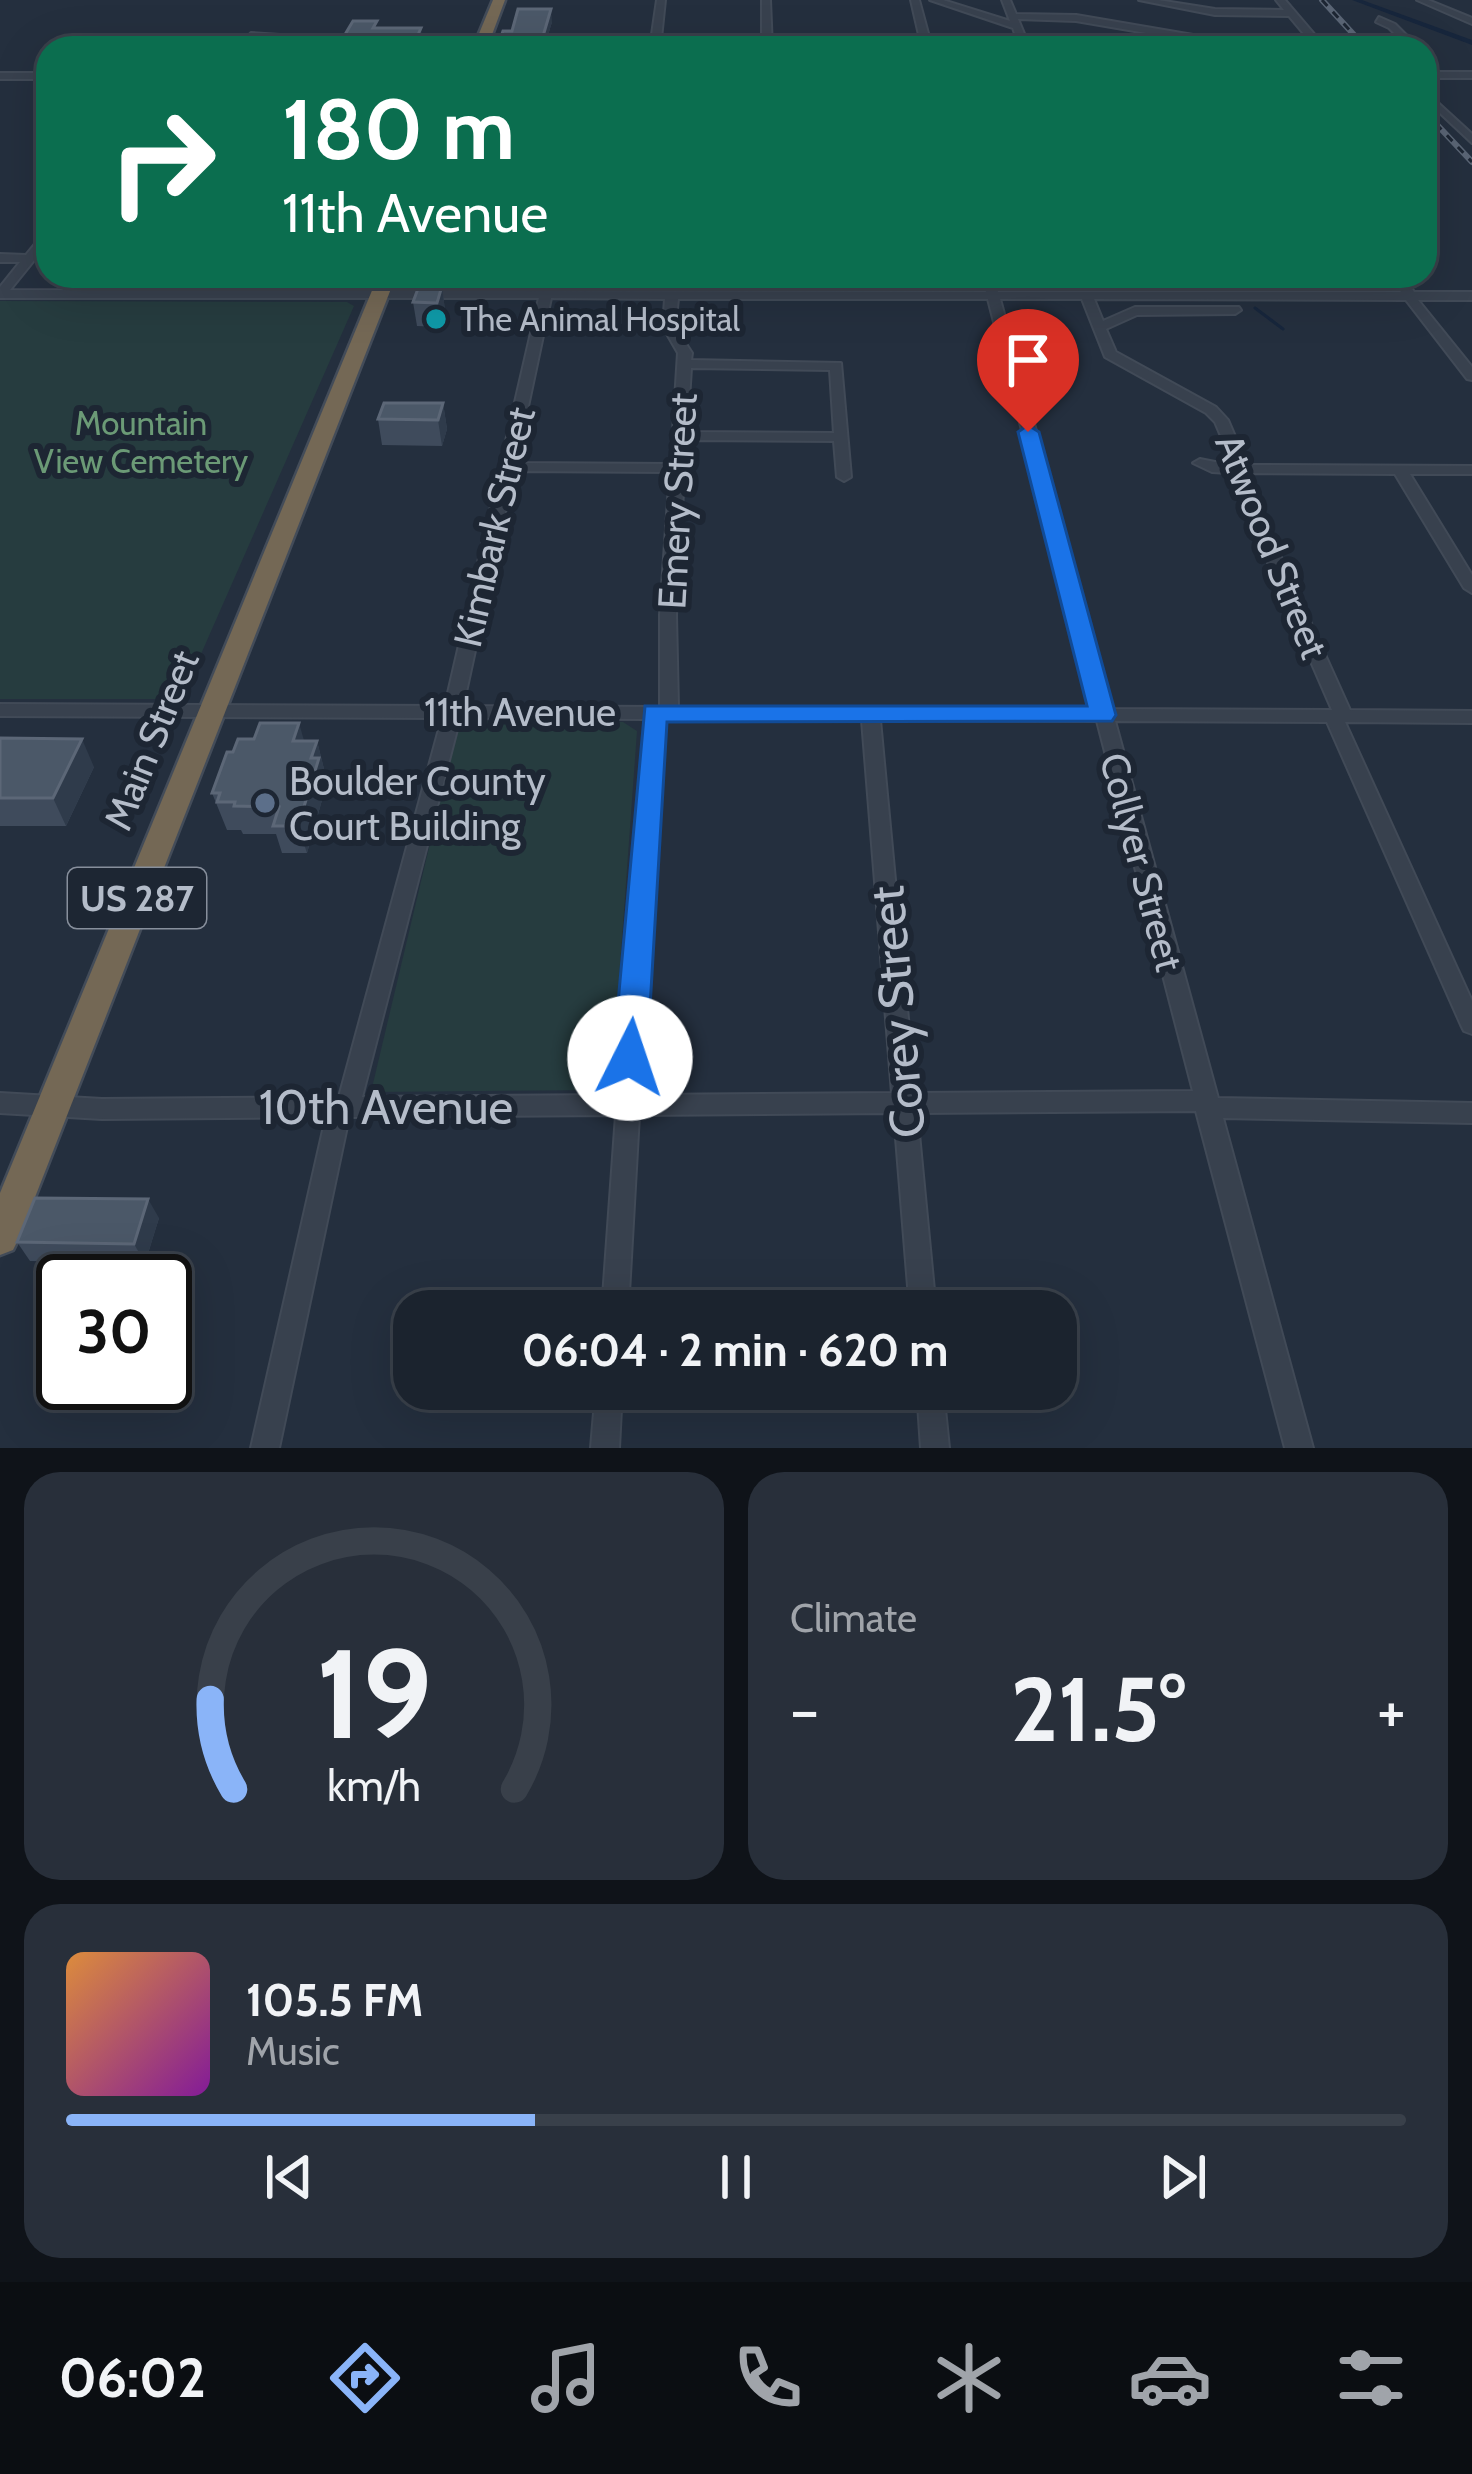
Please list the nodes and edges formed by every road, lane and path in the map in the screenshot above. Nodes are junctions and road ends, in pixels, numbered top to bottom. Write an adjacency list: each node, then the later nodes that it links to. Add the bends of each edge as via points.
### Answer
1 (499, 0): 15 (highway)
2 (662, 0): 16 (street)
3 (766, 0): 17 (street)
4 (915, 0): 18 (street)
5 (934, 0): 13 (street)
6 (1006, 0): 13 (street)
7 (1143, 0): 10 (street)
8 (1280, 0): 10 (street)
9 (1420, 0): 11 (street)
10 (1292, 13): 21 (street)
11 (1470, 19)
12 (1378, 20): 22 (street)
13 (1014, 21): 14 (street, via 1076,18); 19 (street)
14 (1158, 34): 20 (street)
15 (485, 36)
16 (657, 36)
17 (767, 36)
18 (924, 36)
19 (1020, 36)
20 (1178, 36)
21 (1311, 36)
22 (1402, 36)
23 (1437, 70): 25 (street)
24 (1437, 75): 25 (street)
25 (1442, 75): 26 (street)
26 (1472, 75)
27 (0, 76): 28 (street)
28 (36, 76)
29 (1437, 106): 30 (street)
30 (1472, 140)
31 (36, 251): 33 (street)
32 (0, 258): 33 (street)
33 (30, 259): 45 (street)
34 (71, 288): 46 (street)
35 (222, 288): 47 (street)
36 (334, 288): 47 (street)
37 (383, 288): 70 (highway, Main Street / US 287)
38 (433, 288): 48 (street)
39 (748, 288): 50 (street)
40 (937, 288): 50 (street)
41 (991, 288): 74 (street, Collyer Street)
42 (1009, 288): 51 (street)
43 (1107, 288): 52 (street)
44 (1406, 288): 53 (street)
45 (1, 294): 46 (street)
46 (67, 294): 47 (street)
47 (218, 295)
48 (546, 295): 49 (street); 62 (street, Kimbark Street)
49 (672, 295): 50 (street); 57 (street, Emery Street, via 669,327)
50 (750, 295)
51 (1086, 296): 52 (street); 56 (street, Atwood Street)
52 (1110, 296): 53 (street)
53 (1411, 296): 54 (street); 58 (street)
54 (1472, 296)
55 (1235, 310): 56 (street, via 1135,311)
56 (1099, 328): 64 (street, Atwood Street, via 1118,361 1221,420 1239,462)
57 (685, 364): 59 (street, Emery Street); 60 (street, via 836,365)
58 (1472, 376)
59 (680, 436): 60 (street); 63 (street, Emery Street)
60 (841, 437): 67 (street)
61 (1200, 463): 64 (street)
62 (506, 467): 63 (street); 71 (street, Kimbark Street)
63 (678, 468): 72 (street, Emery Street)
64 (1234, 469): 65 (street); 75 (street, Atwood Street)
65 (1400, 470): 66 (street); 68 (street)
66 (1472, 470)
67 (844, 477)
68 (1472, 588)
69 (0, 710): 70 (street, 11th Avenue)
70 (212, 710): 71 (street, 11th Avenue); 79 (highway, Main Street / US 287)
71 (453, 712): 72 (street, 11th Avenue); 83 (street, Kimbark Street)
72 (662, 713): 73 (street, 11th Avenue); 82 (street, Emery Street)
73 (870, 714): 74 (street, 11th Avenue); 80 (street, Corey Street)
74 (1102, 715): 75 (street, 11th Avenue); 81 (street, Collyer Street)
75 (1338, 716): 76 (street, 11th Avenue); 77 (street, Atwood Street)
76 (1472, 717)
77 (1472, 1025)
78 (0, 1103): 79 (street, 10th Avenue)
79 (54, 1103): 83 (street, 10th Avenue); 85 (highway, Main Street / US 287)
80 (906, 1103): 81 (street, 10th Avenue); 82 (street, 10th Avenue); 87 (street, Corey Street)
81 (1205, 1104): 84 (street, 10th Avenue); 93 (street, Collyer Street)
82 (626, 1105): 83 (street, 10th Avenue); 86 (street, Emery Street)
83 (344, 1107): 90 (street, Kimbark Street)
84 (1472, 1113)
85 (0, 1238)
86 (616, 1290)
87 (921, 1290)
88 (607, 1410): 91 (street)
89 (932, 1410): 92 (street)
90 (265, 1448)
91 (604, 1448)
92 (935, 1448)
93 (1299, 1448)

